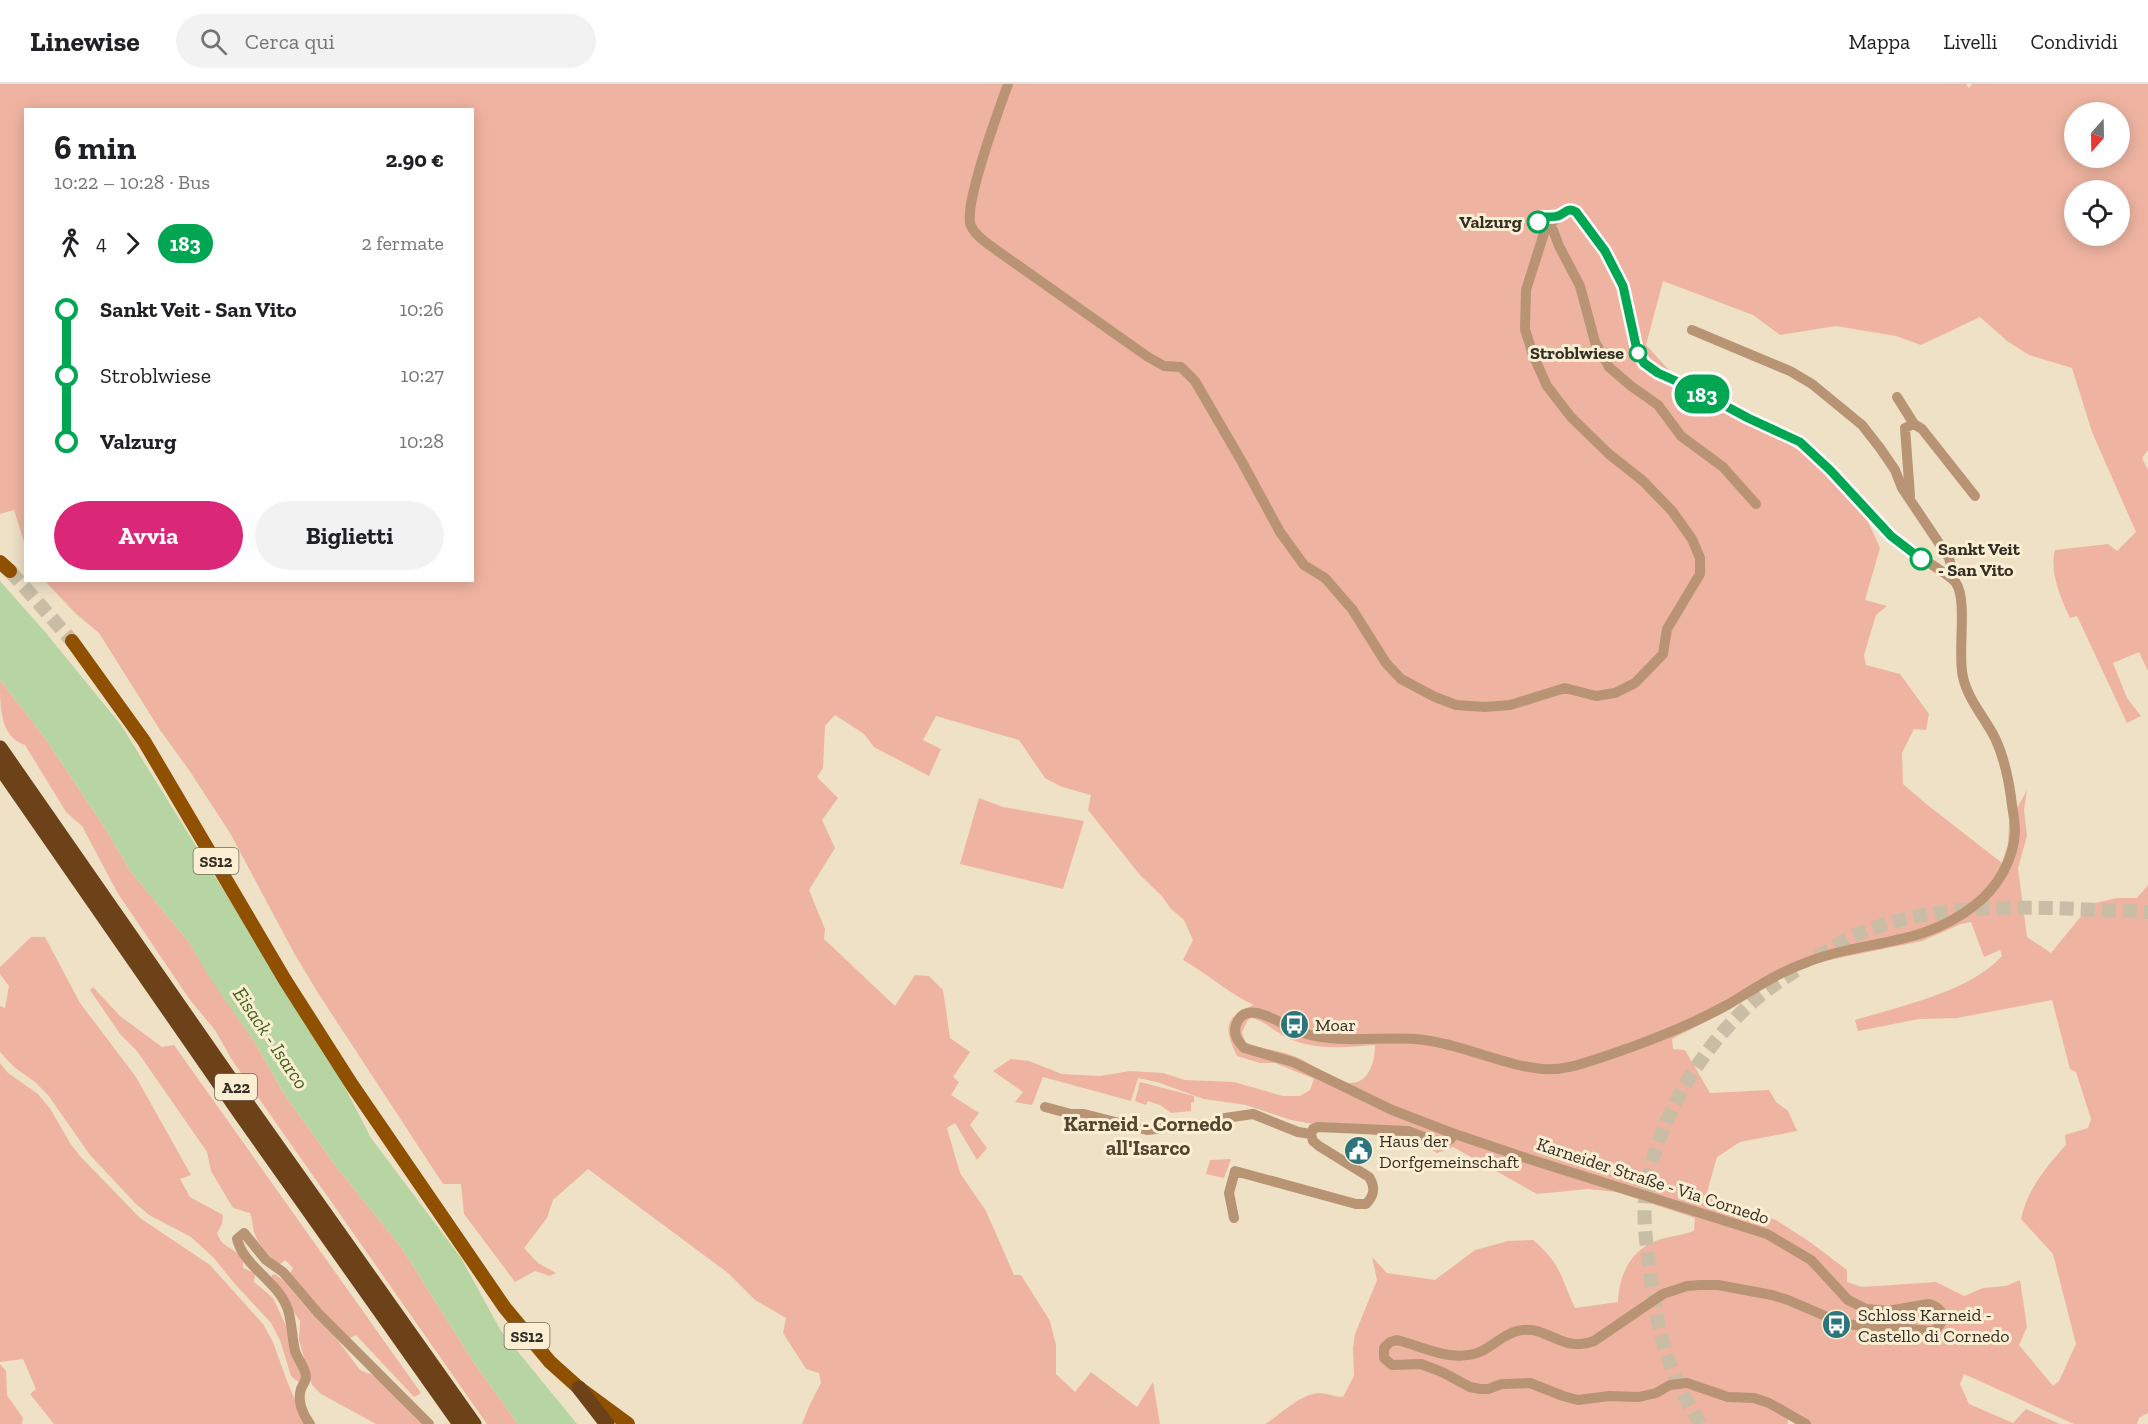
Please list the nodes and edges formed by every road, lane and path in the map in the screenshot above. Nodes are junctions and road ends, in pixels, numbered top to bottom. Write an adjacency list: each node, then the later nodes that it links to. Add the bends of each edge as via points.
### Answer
1 (1008, 84): 2 (street, via 977,183 970,225 999,252 1148,357 1164,366 1180,367 1195,381 1280,532 1304,565 1325,578 1352,609 1386,663 1401,679 1456,705 1509,705 1565,688 1596,696 1615,693 1635,683 1663,654 1667,629 1701,574 1700,558 1692,539 1672,511 1571,417 1547,386 1533,355 1525,329 1526,290)
2 (1547, 227): 8 (street, via 1553,230 1580,286 1595,342 1609,367 1658,405 1681,436 1724,467); 9 (street, via 1564,211 1576,212 1605,251 1623,286 1637,350 1644,363 1800,442 1897,541)
3 (1692, 330): 7 (street, via 1790,371 1839,405 1880,448)
4 (1897, 397): 5 (street)
5 (1914, 424): 6 (street); 7 (street, via 1905,428)
6 (1975, 496)
7 (1910, 501): 9 (street, via 1948,558)
8 (1756, 504)
9 (1955, 581): 14 (street, Karneider Straße - Via Cornedo, via 1960,597 1962,674 1968,694 2003,755 2015,829 2008,864 1996,884 1979,903 1954,920 1920,936 1804,963 1682,1027 1560,1069 1524,1066 1431,1041 1313,1036 1259,1012 1244,1014 1235,1027 1238,1042 1244,1048 1293,1062 1392,1110)
10 (72, 641): 17 (main road, SS12, via 144,741 352,1086 505,1308 544,1355)
11 (0, 748): 21 (highway, A22)
12 (0, 767): 20 (highway, A22)
13 (1045, 1107): 15 (street, via 1147,1130 1214,1124 1225,1118 1253,1114)
14 (1452, 1133): 15 (street, via 1451,1139 1439,1143 1408,1131 1318,1127); 24 (street, Karneider Straße - Via Cornedo, via 1767,1234 1811,1260 1856,1305 1878,1312 1928,1304 1942,1311 1942,1323 1933,1331 1854,1325 1772,1295 1700,1284 1663,1293 1586,1344 1561,1342 1523,1329 1462,1357 1397,1340 1384,1348 1384,1358 1392,1365 1421,1364 1480,1389 1530,1383 1578,1400 1639,1397 1687,1383 1728,1397 1769,1403)
15 (1311, 1134): 16 (street, via 1319,1146 1369,1178 1373,1183 1372,1198 1366,1204 1356,1204 1235,1171 1229,1193)
16 (1234, 1218)
17 (579, 1388): 22 (highway); 23 (main road, SS12)
18 (310, 1424): 19 (street, via 299,1398 306,1374 296,1352 288,1308 240,1250 237,1239 244,1233)
19 (429, 1424)
20 (460, 1424)
21 (474, 1424)
22 (607, 1424)
23 (628, 1424)
24 (1806, 1424)

